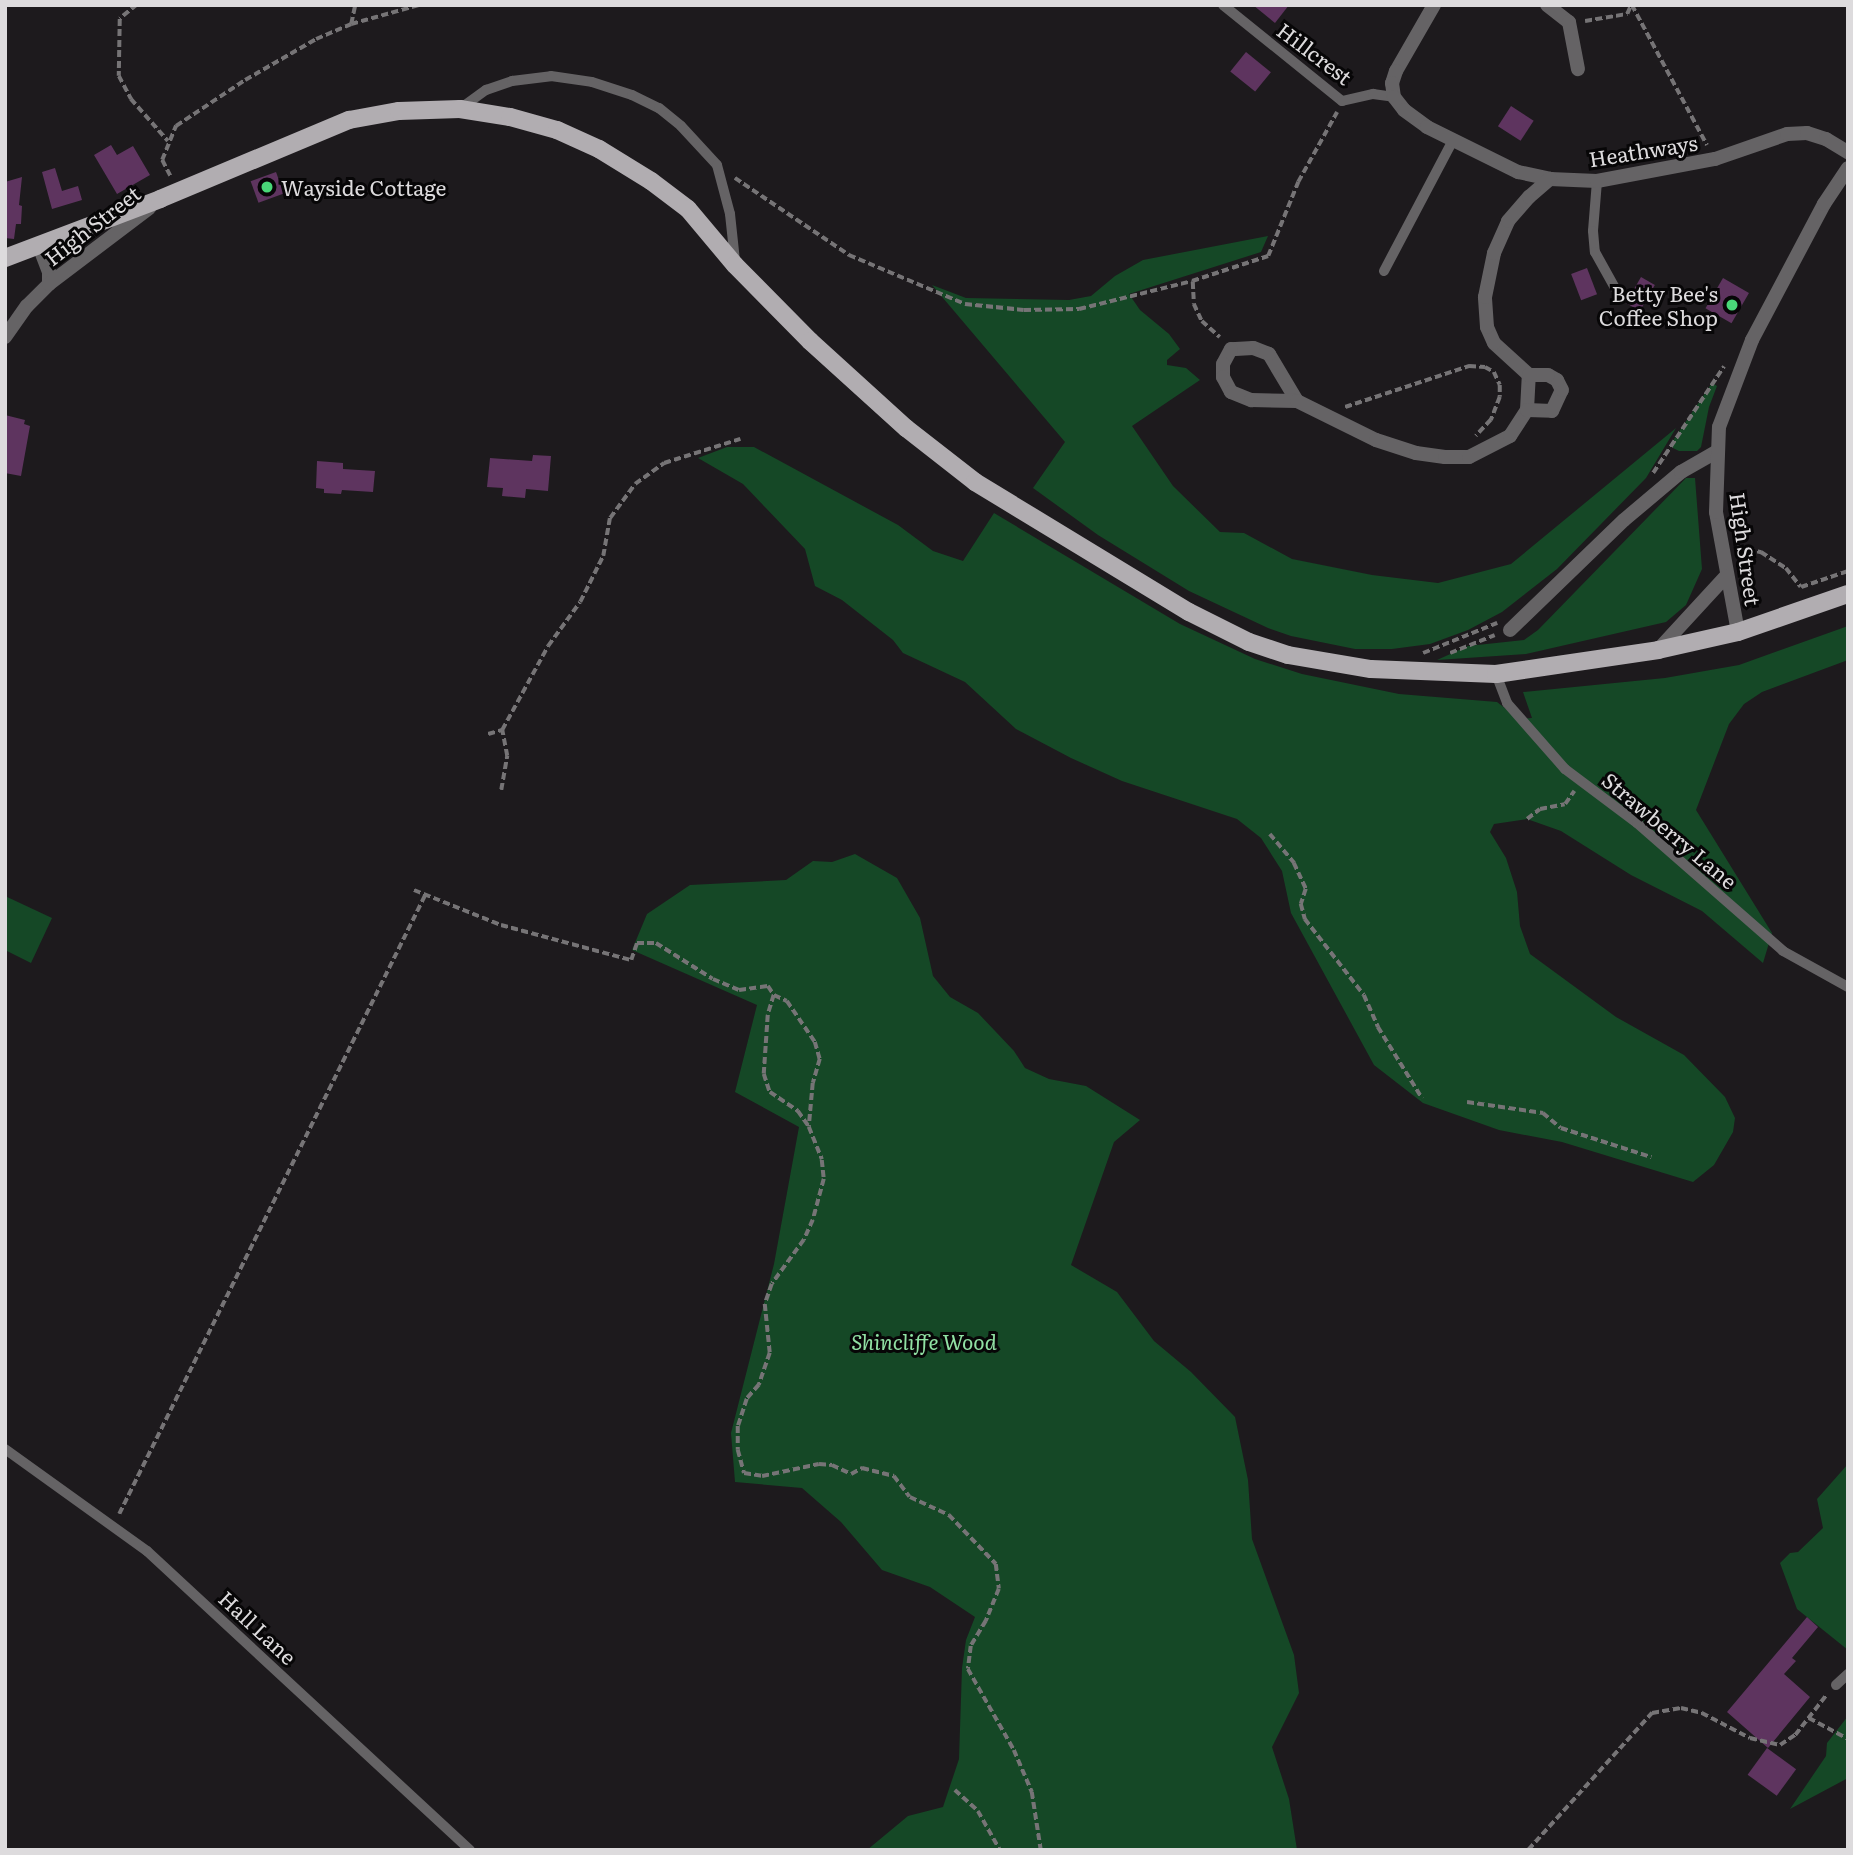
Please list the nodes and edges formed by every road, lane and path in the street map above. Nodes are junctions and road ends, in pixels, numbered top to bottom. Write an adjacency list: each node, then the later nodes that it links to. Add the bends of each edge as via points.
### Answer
1 (137, 5): 14 (path, via 120,19 119,76 131,99)
2 (355, 5): 9 (path)
3 (419, 5): 9 (path)
4 (1223, 5): 12 (lane, Hillcrest)
5 (1434, 5): 11 (street, via 1396,71)
6 (1547, 5): 8 (street)
7 (1632, 5): 8 (path, via 1627,15); 17 (path)
8 (1569, 22): 10 (street)
9 (351, 24): 14 (path, via 245,80 176,126)
10 (1578, 69)
11 (1394, 97): 12 (lane, Hillcrest, via 1373,94); 15 (street, Heathways, via 1404,110)
12 (1342, 101): 28 (path, via 1298,182 1268,256)
13 (460, 109): 18 (lane, via 486,90 512,81 551,76 592,82 659,108); 22 (main road, via 399,111 349,120); 26 (main road, via 557,130 598,149 688,209)
14 (167, 141): 22 (path, via 162,160)
15 (1452, 142): 20 (street, Heathways, via 1518,172); 27 (lane)
16 (1848, 152): 17 (street, Heathways, via 1807,133 1787,134)
17 (1715, 159): 21 (street, Heathways)
18 (717, 165): 26 (lane, via 730,214); 28 (path, via 849,254 965,304 1079,309)
19 (1848, 168): 33 (street, High Street, via 1824,204)
20 (1550, 179): 21 (street, Heathways); 34 (street, via 1508,221 1494,253 1485,296 1487,327 1494,343)
21 (1597, 181): 30 (lane, via 1595,252)
22 (178, 190): 23 (main road)
23 (160, 199): 24 (main road); 29 (street, High Street)
24 (39, 246): 25 (main road); 29 (street, High Street)
25 (5, 258)
26 (735, 265): 51 (main road, via 857,384 975,482 1189,612 1249,642 1288,655 1371,669)
27 (1384, 271)
28 (1192, 281): 32 (path, via 1194,304 1202,321)
29 (49, 284): 31 (street, High Street)
30 (1615, 288)
31 (5, 337)
32 (1221, 338)
33 (1740, 366): 39 (street, High Street, via 1719,427); 41 (path, via 1724,366)
34 (1529, 374): 36 (street); 36 (street, via 1548,375 1562,390 1552,411)
35 (1297, 401): 35 (street, via 1251,400 1231,392 1223,377 1223,364 1231,349 1253,348 1269,355); 37 (street)
36 (1527, 410): 40 (street, via 1510,436)
37 (1335, 419): 40 (street, via 1416,453); 40 (path, via 1348,404 1469,366 1485,367 1494,372 1500,397)
38 (740, 439): 52 (path, via 664,463 635,484 610,518 603,556 580,602 548,646)
39 (1716, 452): 42 (street, High Street, via 1716,512); 46 (street, via 1681,472)
40 (1469, 457)
41 (1652, 475)
42 (1722, 551): 43 (path, via 1740,547 1761,552 1786,568 1801,587); 44 (street, High Street)
43 (1848, 570)
44 (1726, 576): 47 (street, High Street); 48 (street)
45 (1848, 594): 47 (main road)
46 (1506, 625): 49 (path); 50 (path)
47 (1738, 632): 48 (main road)
48 (1658, 650): 51 (main road)
49 (1416, 655)
50 (1447, 655)
51 (1496, 674): 54 (lane, Strawberry Lane, via 1507,703 1565,769)
52 (502, 730): 53 (path); 55 (path, via 507,755)
53 (488, 734)
54 (1581, 780): 56 (path, via 1565,804 1541,808); 60 (lane, Strawberry Lane, via 1783,951)
55 (500, 790)
56 (1527, 819)
57 (1270, 834): 62 (path, via 1294,863 1306,888 1301,904 1305,919 1364,995 1378,1027)
58 (414, 890): 59 (path)
59 (425, 895): 61 (path, via 502,925 631,960 637,943 656,943 713,979 739,990 768,986); 67 (path)
60 (1848, 987)
61 (774, 995): 64 (path, via 787,1001 815,1042 820,1059); 64 (path, via 764,1074 770,1092 798,1111)
62 (1422, 1098)
63 (1467, 1102): 65 (path, via 1543,1113 1561,1128)
64 (809, 1126): 75 (path, via 824,1179 804,1240 772,1284 765,1304 770,1353 738,1426 744,1473 762,1476 820,1464 851,1474 862,1468 894,1476 911,1497 949,1515 996,1564 999,1589 971,1646 968,1669 1014,1749 1032,1792)
65 (1651, 1157)
66 (5, 1449): 67 (lane, Hall Lane)
67 (113, 1527): 73 (lane, Hall Lane, via 146,1550)
68 (1848, 1674): 69 (lane)
69 (1836, 1685): 70 (path)
70 (1809, 1718): 71 (path); 76 (path, via 1780,1745 1751,1738 1702,1713 1681,1708 1652,1713)
71 (1848, 1739)
72 (955, 1790): 74 (path, via 978,1811)
73 (470, 1850)
74 (1000, 1850)
75 (1041, 1850)
76 (1528, 1850)

